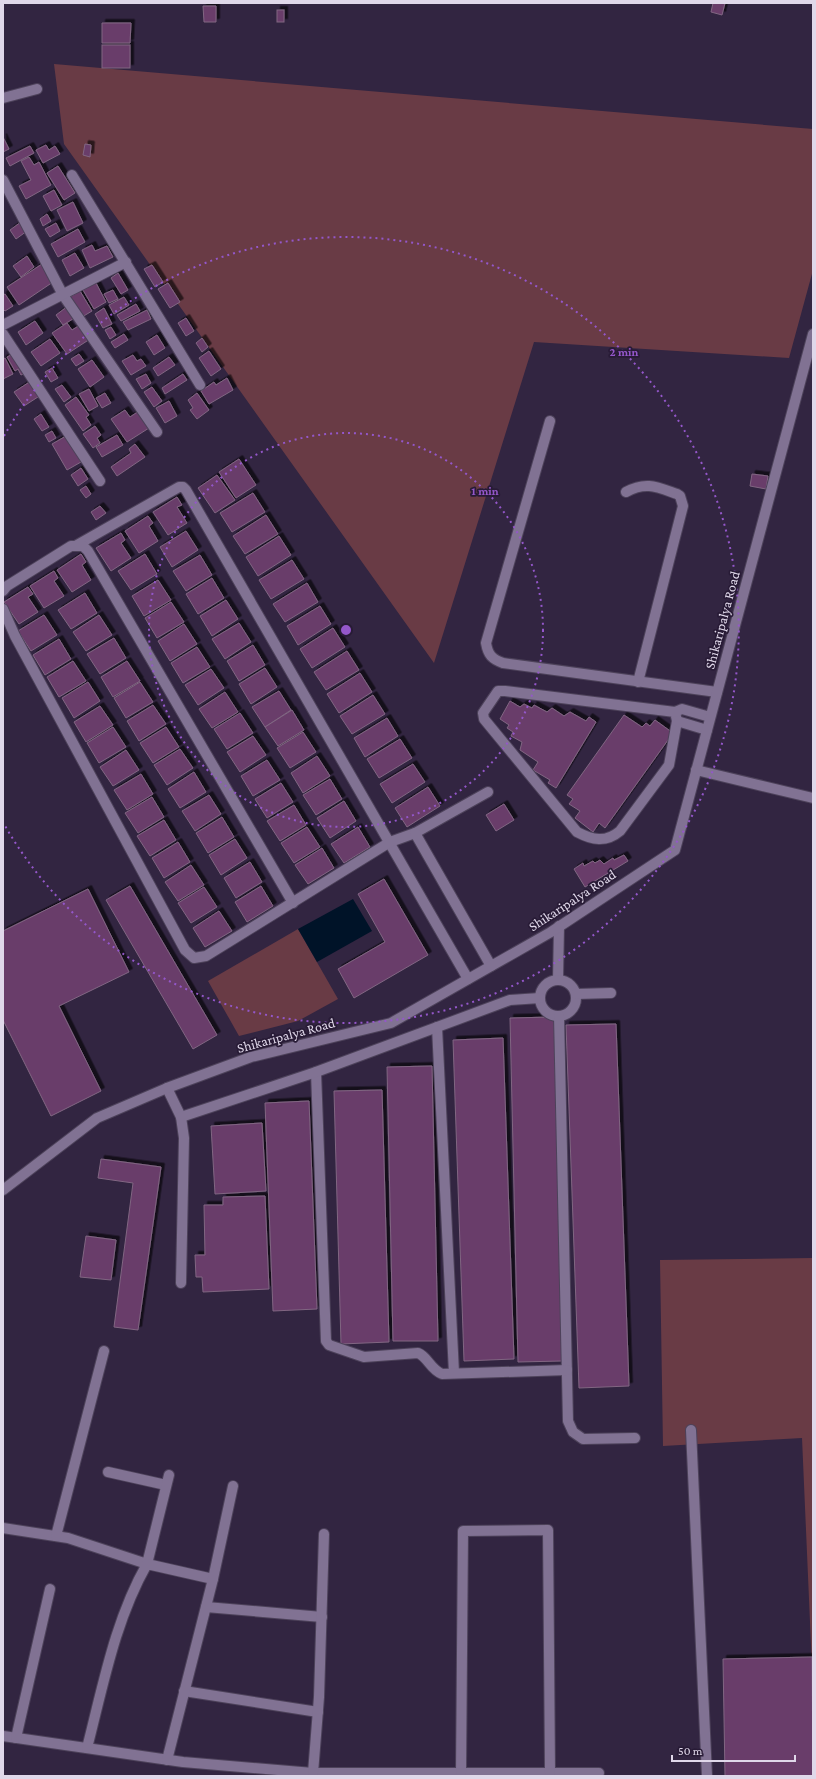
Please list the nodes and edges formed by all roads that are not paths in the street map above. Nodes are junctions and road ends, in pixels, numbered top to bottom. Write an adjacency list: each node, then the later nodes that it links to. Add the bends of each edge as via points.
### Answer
1 (38, 89): 2 (street)
2 (3, 98)
3 (72, 175): 5 (street)
4 (3, 180): 6 (street)
5 (126, 262): 6 (street); 10 (street)
6 (63, 295): 7 (street); 12 (street)
7 (3, 325)
8 (3, 334): 13 (street)
9 (813, 334): 19 (street, Shikaripalya Road)
10 (200, 385)
11 (550, 421): 18 (street, via 486,643 487,652 492,659 503,663)
12 (157, 432)
13 (100, 481)
14 (626, 492): 18 (street, via 639,486 650,485 677,494 683,506)
15 (77, 545): 16 (street, via 71,546 6,586); 27 (street, via 183,487); 28 (street, via 88,551)
16 (3, 591)
17 (3, 609): 28 (street, via 19,643 189,954 194,958 206,956)
18 (638, 682): 19 (street)
19 (717, 692): 21 (street, Shikaripalya Road)
20 (676, 716): 20 (street, via 498,691 482,713 484,719 577,832 600,840 614,836 620,831 669,765); 21 (street, via 682,709); 22 (street)
21 (710, 717): 22 (street, Shikaripalya Road)
22 (707, 730): 23 (street, Shikaripalya Road)
23 (696, 770): 25 (street); 29 (street, Shikaripalya Road, via 675,850)
24 (488, 792): 26 (street)
25 (813, 798)
26 (415, 833): 27 (street); 30 (street)
27 (390, 842): 28 (street); 31 (street)
28 (293, 903)
29 (559, 926): 30 (street, Shikaripalya Road); 32 (street)
30 (491, 966): 31 (street, Shikaripalya Road)
31 (468, 979): 39 (street, Shikaripalya Road, via 391,1023 251,1057)
32 (558, 980): 34 (street, via 569,984); 35 (street, via 543,987)
33 (611, 993): 34 (street)
34 (576, 994): 36 (street, via 570,1011)
35 (540, 998): 36 (street, via 543,1009); 37 (street, via 510,1000)
36 (559, 1016): 44 (street)
37 (437, 1027): 38 (street); 45 (street)
38 (316, 1072): 40 (street); 45 (street, via 326,1341 329,1346 364,1357 418,1353 423,1355 435,1371)
39 (167, 1088): 40 (street); 41 (street, Shikaripalya Road, via 97,1118)
40 (181, 1118): 42 (street, via 184,1138)
41 (3, 1190)
42 (181, 1283)
43 (104, 1351): 52 (street)
44 (567, 1370): 45 (street); 47 (street, via 568,1421 573,1432 584,1439)
45 (454, 1374)
46 (691, 1430): 68 (street)
47 (635, 1438)
48 (108, 1472): 53 (street, via 167,1480)
49 (233, 1486): 54 (street)
50 (3, 1528): 52 (street)
51 (324, 1534): 57 (street)
52 (56, 1536): 53 (street)
53 (147, 1564): 54 (street); 62 (street, via 136,1583 119,1627)
54 (213, 1579): 56 (street)
55 (50, 1589): 61 (street)
56 (206, 1608): 57 (street); 58 (street)
57 (322, 1617): 59 (street)
58 (184, 1691): 59 (street); 63 (street)
59 (318, 1712): 64 (street)
60 (3, 1736): 61 (street)
61 (16, 1738): 62 (street)
62 (87, 1748): 63 (street)
63 (167, 1760): 64 (street)
64 (313, 1773): 65 (street)
65 (461, 1773): 66 (street); 66 (street, via 463,1531 548,1530)
66 (550, 1773): 67 (street)
67 (600, 1773)
68 (707, 1776)

